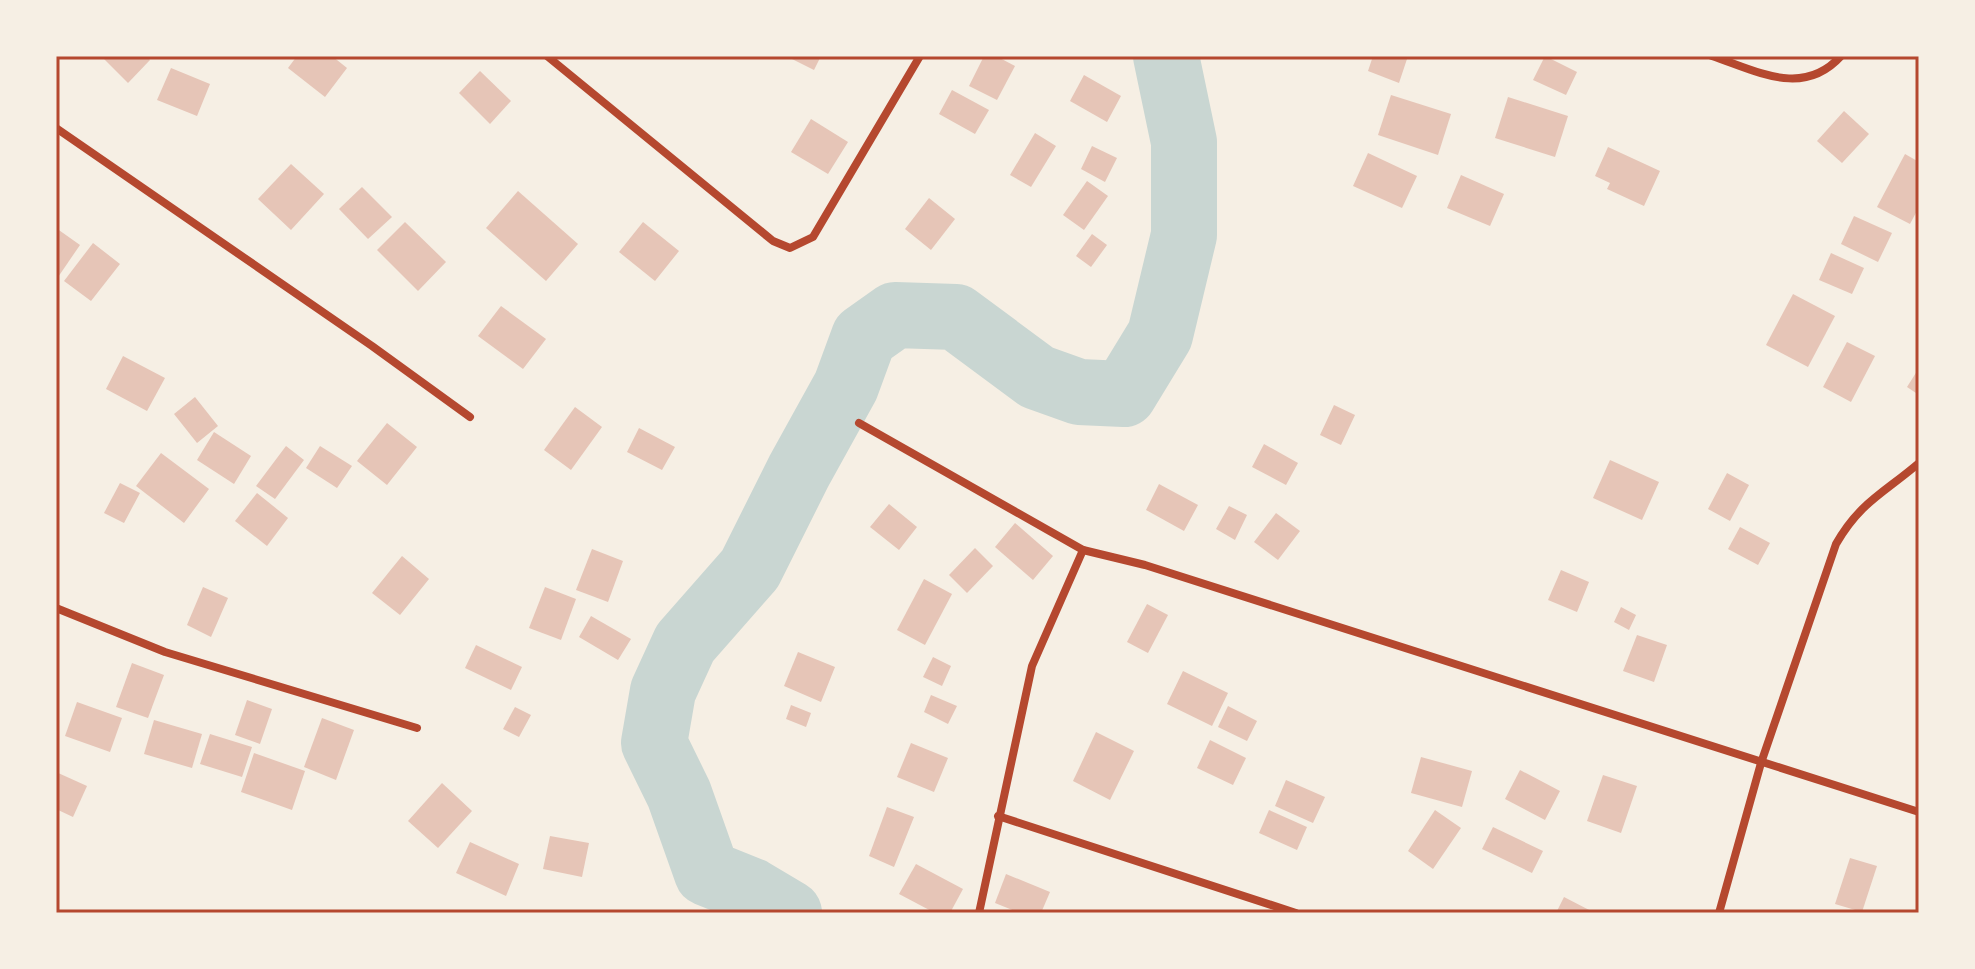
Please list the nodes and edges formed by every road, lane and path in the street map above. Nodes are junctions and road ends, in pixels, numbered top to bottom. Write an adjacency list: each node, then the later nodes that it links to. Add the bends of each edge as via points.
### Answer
1 (547, 56): 2 (street, via 773,241 790,248 813,237)
2 (920, 56)
3 (1712, 56): 4 (street, via 1782,79 1808,79)
4 (1841, 56)
5 (56, 128): 6 (street)
6 (470, 417)
7 (859, 423): 9 (street)
8 (1919, 463): 12 (street, via 1868,501 1836,544)
9 (1083, 550): 12 (street, via 1145,565); 14 (street, via 1032,666)
10 (56, 608): 11 (street, via 165,652)
11 (417, 728)
12 (1761, 763): 13 (street); 17 (street)
13 (1919, 812)
14 (998, 816): 15 (street); 16 (street)
15 (979, 913)
16 (1296, 913)
17 (1719, 913)

